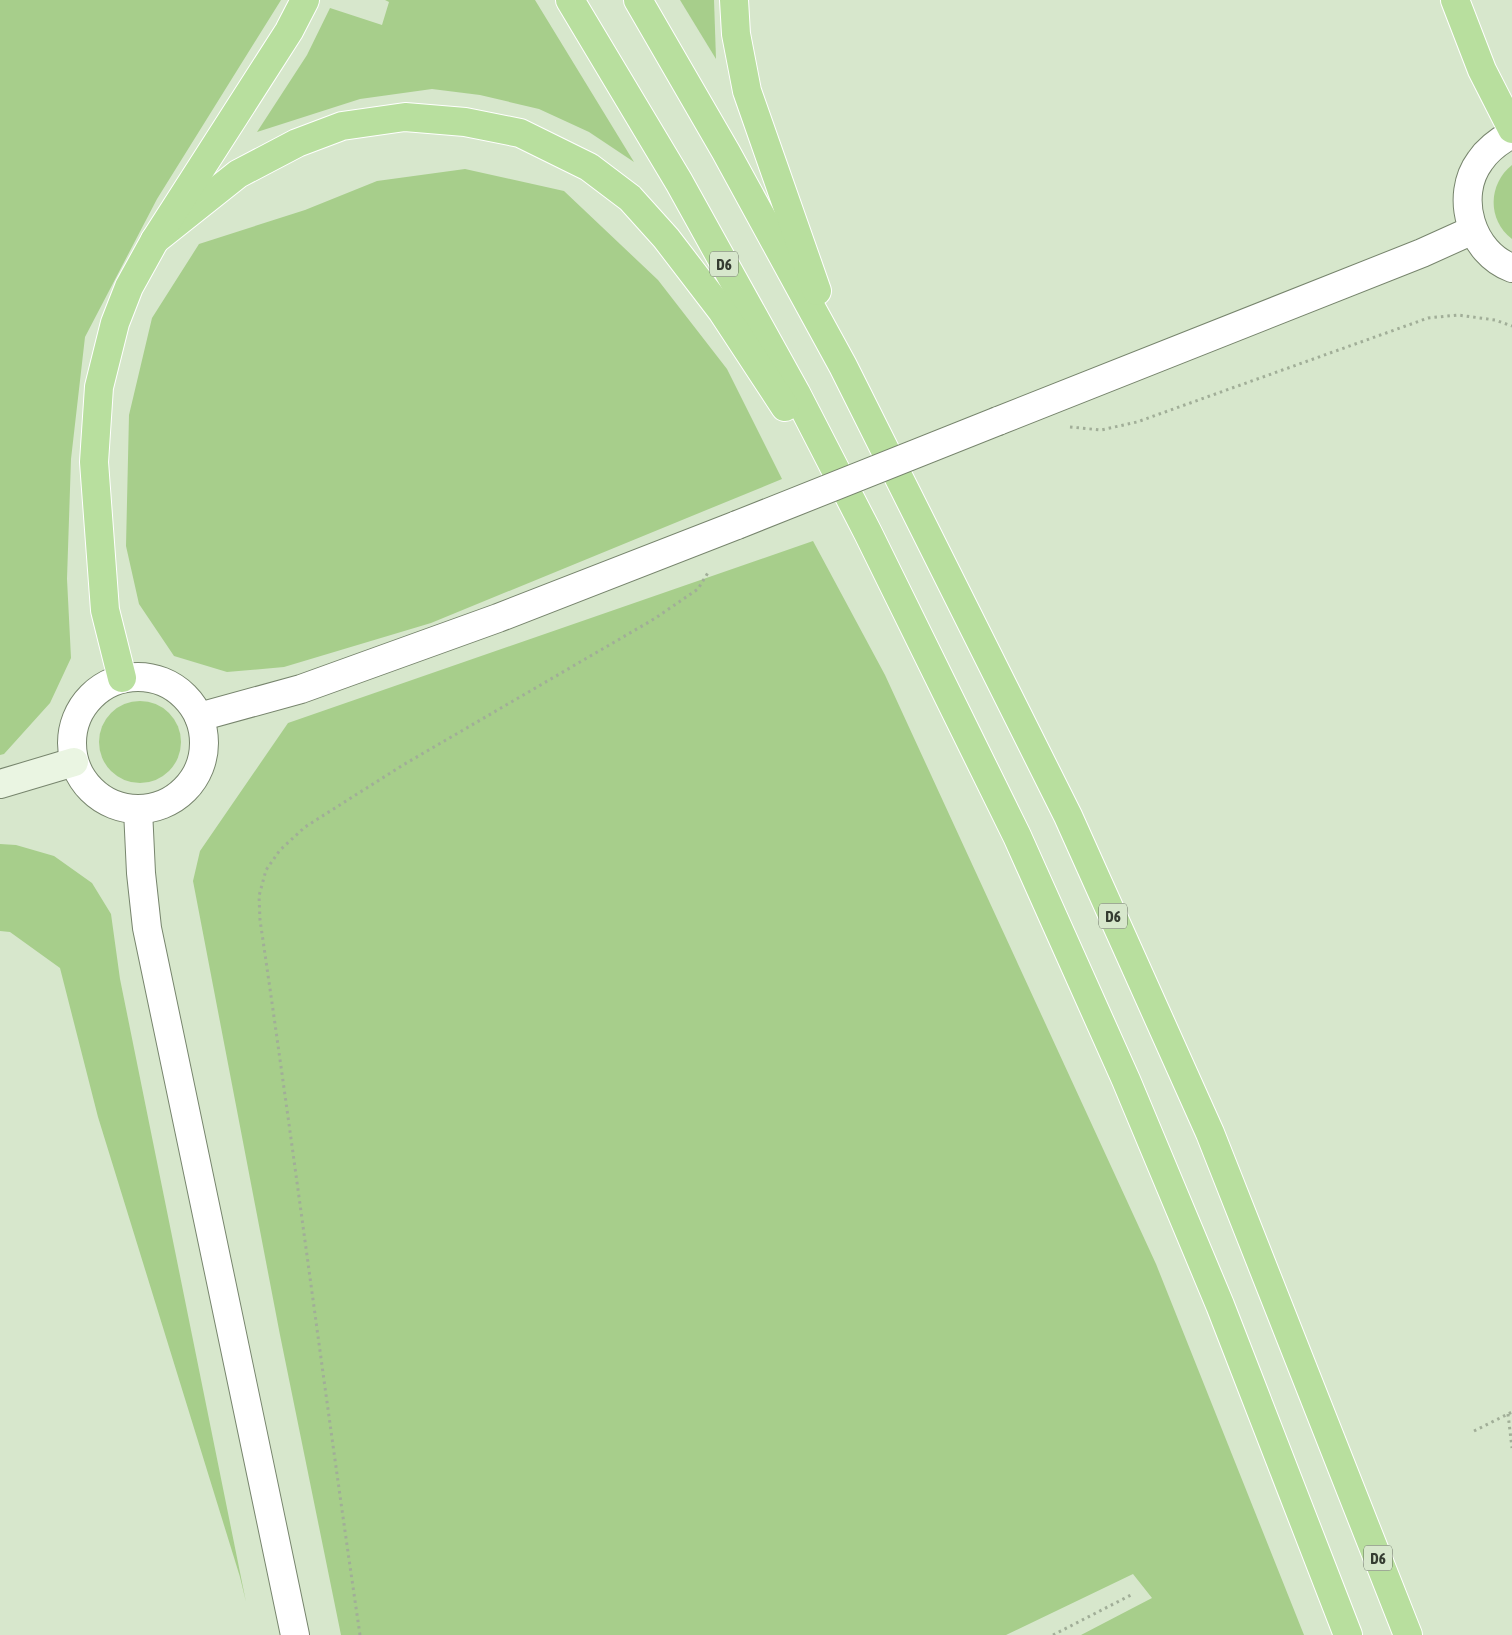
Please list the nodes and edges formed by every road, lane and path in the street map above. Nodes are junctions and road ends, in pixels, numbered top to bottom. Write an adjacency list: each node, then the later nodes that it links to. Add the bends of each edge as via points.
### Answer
1 (305, 0): 9 (highway, via 289,31)
2 (570, 0): 14 (highway, D6, via 683,191 796,393)
3 (638, 0): 12 (highway, D6)
4 (734, 0): 12 (highway, via 740,62 748,91)
5 (1455, 0): 6 (highway, via 1482,70)
6 (1512, 128)
7 (1512, 134): 8 (street, via 1494,144 1478,162 1469,184 1468,207)
8 (1473, 230): 10 (street, via 1486,250); 17 (street, bridge, via 1422,253 498,618 320,682)
9 (155, 240): 14 (highway, via 238,174 297,143 342,126 405,118 465,122 520,134 589,168 630,198 666,238 722,312); 16 (highway, via 118,314 99,387 94,462 104,590)
10 (1512, 268)
11 (1512, 326): 13 (path, via 1458,315 1428,318 1137,422 1101,430)
12 (843, 366): 29 (highway, D6, via 1068,816 1210,1133)
13 (1064, 427)
14 (868, 533): 28 (highway, D6, via 1017,836 1126,1080 1220,1305)
15 (713, 563): 26 (path, via 698,589 672,607 403,765 305,828 280,850 266,870 259,896 260,920)
16 (122, 678): 17 (street, via 141,676 176,688 190,701); 18 (street, via 95,692 76,716 71,747)
17 (199, 717): 20 (street, via 204,735 204,754 198,772 174,800)
18 (74, 762): 19 (main road); 20 (street, via 81,778 105,801 121,808)
19 (0, 784)
20 (138, 810): 25 (street, via 147,928)
21 (1510, 1413): 22 (path); 23 (path)
22 (1474, 1432)
23 (1512, 1448)
24 (1130, 1595): 27 (path)
25 (295, 1635)
26 (360, 1635)
27 (1053, 1635)
28 (1348, 1635)
29 (1408, 1635)

